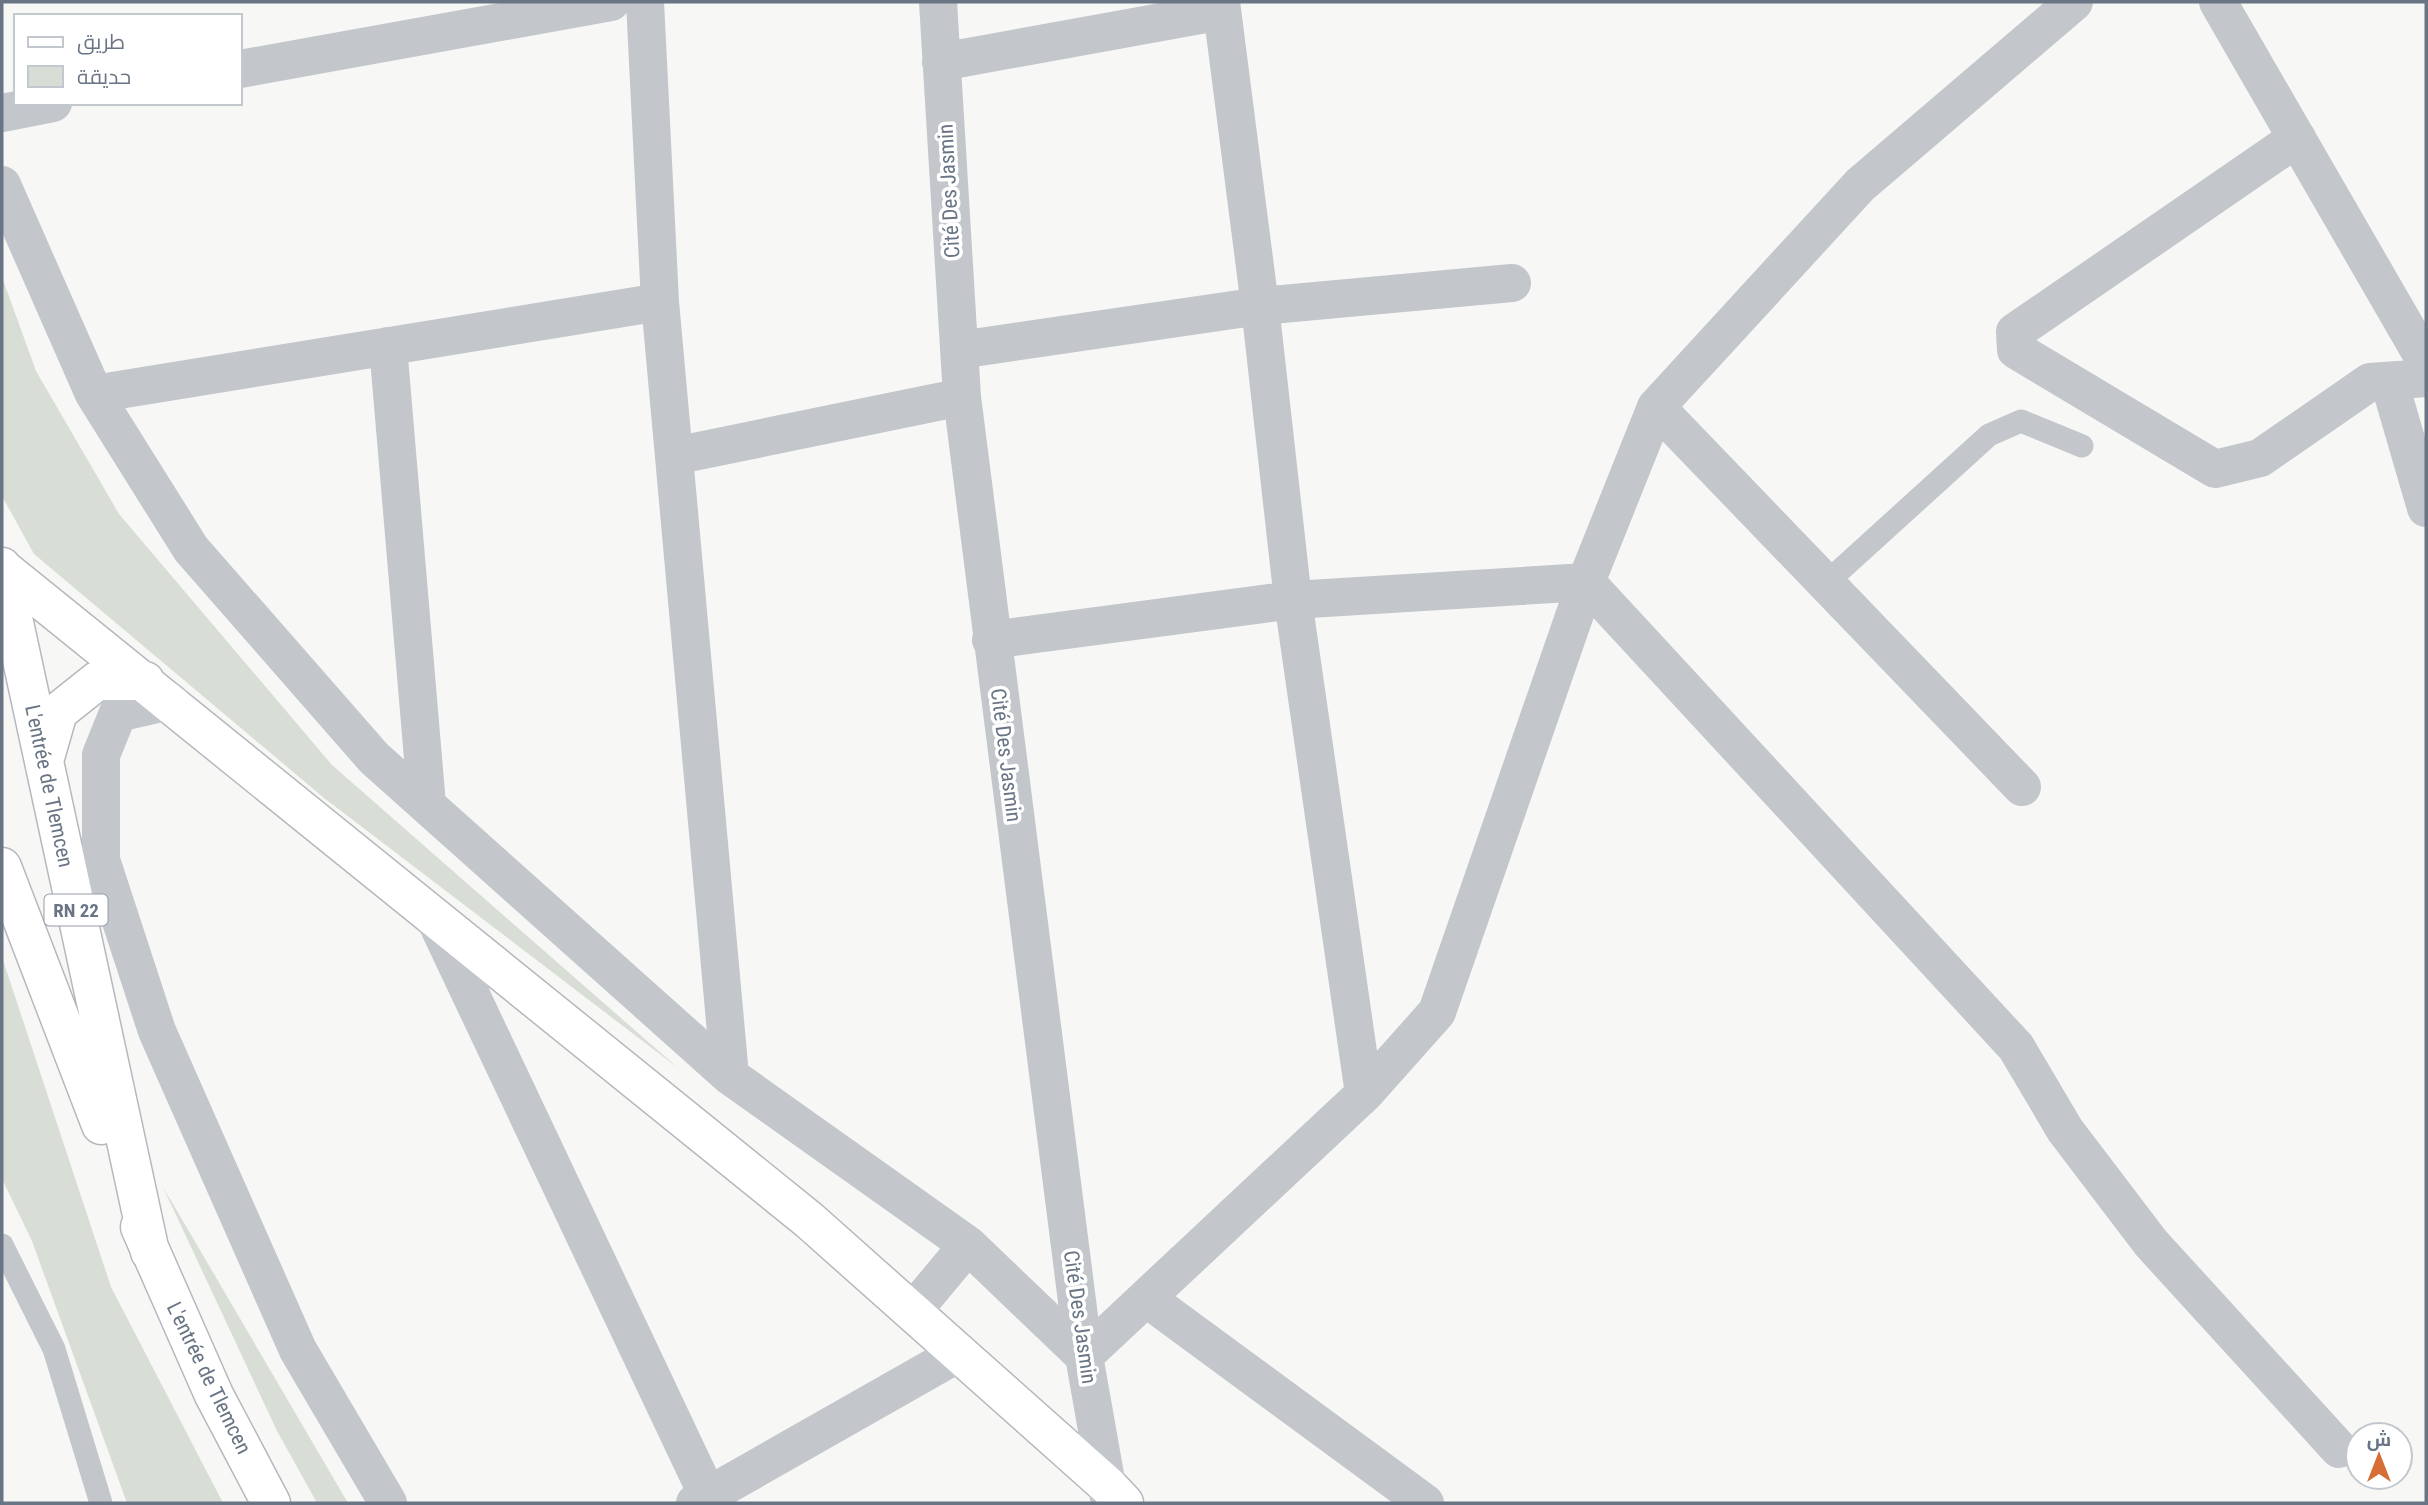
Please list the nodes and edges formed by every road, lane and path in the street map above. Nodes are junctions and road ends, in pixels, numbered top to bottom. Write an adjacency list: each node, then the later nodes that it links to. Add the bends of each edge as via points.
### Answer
1 (611, 2): 8 (street)
2 (645, 2): 14 (street)
3 (938, 2): 7 (street, Cité Des Jasmin)
4 (2074, 2): 23 (street, via 1860,184)
5 (2218, 2): 11 (street)
6 (1221, 6): 7 (street); 15 (street)
7 (942, 62): 17 (street, Cité Des Jasmin)
8 (242, 69)
9 (43, 105): 10 (street)
10 (2, 113)
11 (2297, 138): 18 (street); 20 (street, via 2015,332 2016,350 2215,469 2260,458 2370,382)
12 (2, 185): 21 (street)
13 (1512, 284): 15 (street)
14 (660, 302): 16 (street); 25 (street)
15 (1260, 306): 17 (street); 30 (street)
16 (388, 346): 21 (street); 35 (street)
17 (959, 350): 22 (street, Cité Des Jasmin)
18 (2426, 362)
19 (2426, 378): 20 (street)
20 (2389, 381): 26 (street)
21 (94, 394): 35 (street, via 191,549 374,758)
22 (962, 397): 25 (street); 31 (street, Cité Des Jasmin)
23 (1656, 407): 28 (street); 29 (street)
24 (2082, 446): 29 (lane, via 2021,421 1989,435)
25 (674, 456): 38 (street)
26 (2426, 508)
27 (2, 568): 32 (main road); 33 (main road, L'entrée de Tlemcen / RN 22)
28 (1586, 582): 30 (street); 39 (street, via 1437,1012); 47 (street, via 2016,1047 2065,1130 2151,1243)
29 (1826, 583): 34 (street)
30 (1293, 600): 31 (street); 39 (street)
31 (991, 640): 46 (street, Cité Des Jasmin)
32 (157, 691): 33 (main road, via 97,681 58,712); 37 (main road); 52 (street, via 118,713 101,755 101,860 156,1031 298,1350)
33 (43, 765): 42 (main road, L'entrée de Tlemcen / RN 22)
34 (2022, 787)
35 (427, 805): 38 (street)
36 (2, 867): 42 (main road, L'entrée de Tlemcen / RN 22)
37 (436, 921): 44 (main road, via 809,1220); 49 (street)
38 (730, 1076): 41 (street)
39 (1364, 1094): 43 (street)
40 (2, 1245): 50 (lane, via 54,1349)
41 (968, 1245): 44 (street); 46 (street)
42 (150, 1252): 51 (main road, L'entrée de Tlemcen / RN 22, via 214,1395)
43 (1146, 1298): 46 (street); 53 (street)
44 (912, 1312): 45 (main road)
45 (958, 1353): 48 (main road); 49 (street)
46 (1084, 1356): 48 (street, Cité Des Jasmin)
47 (2339, 1449)
48 (1114, 1497)
49 (701, 1500)
50 (101, 1503)
51 (271, 1503)
52 (388, 1503)
53 (1425, 1503)

